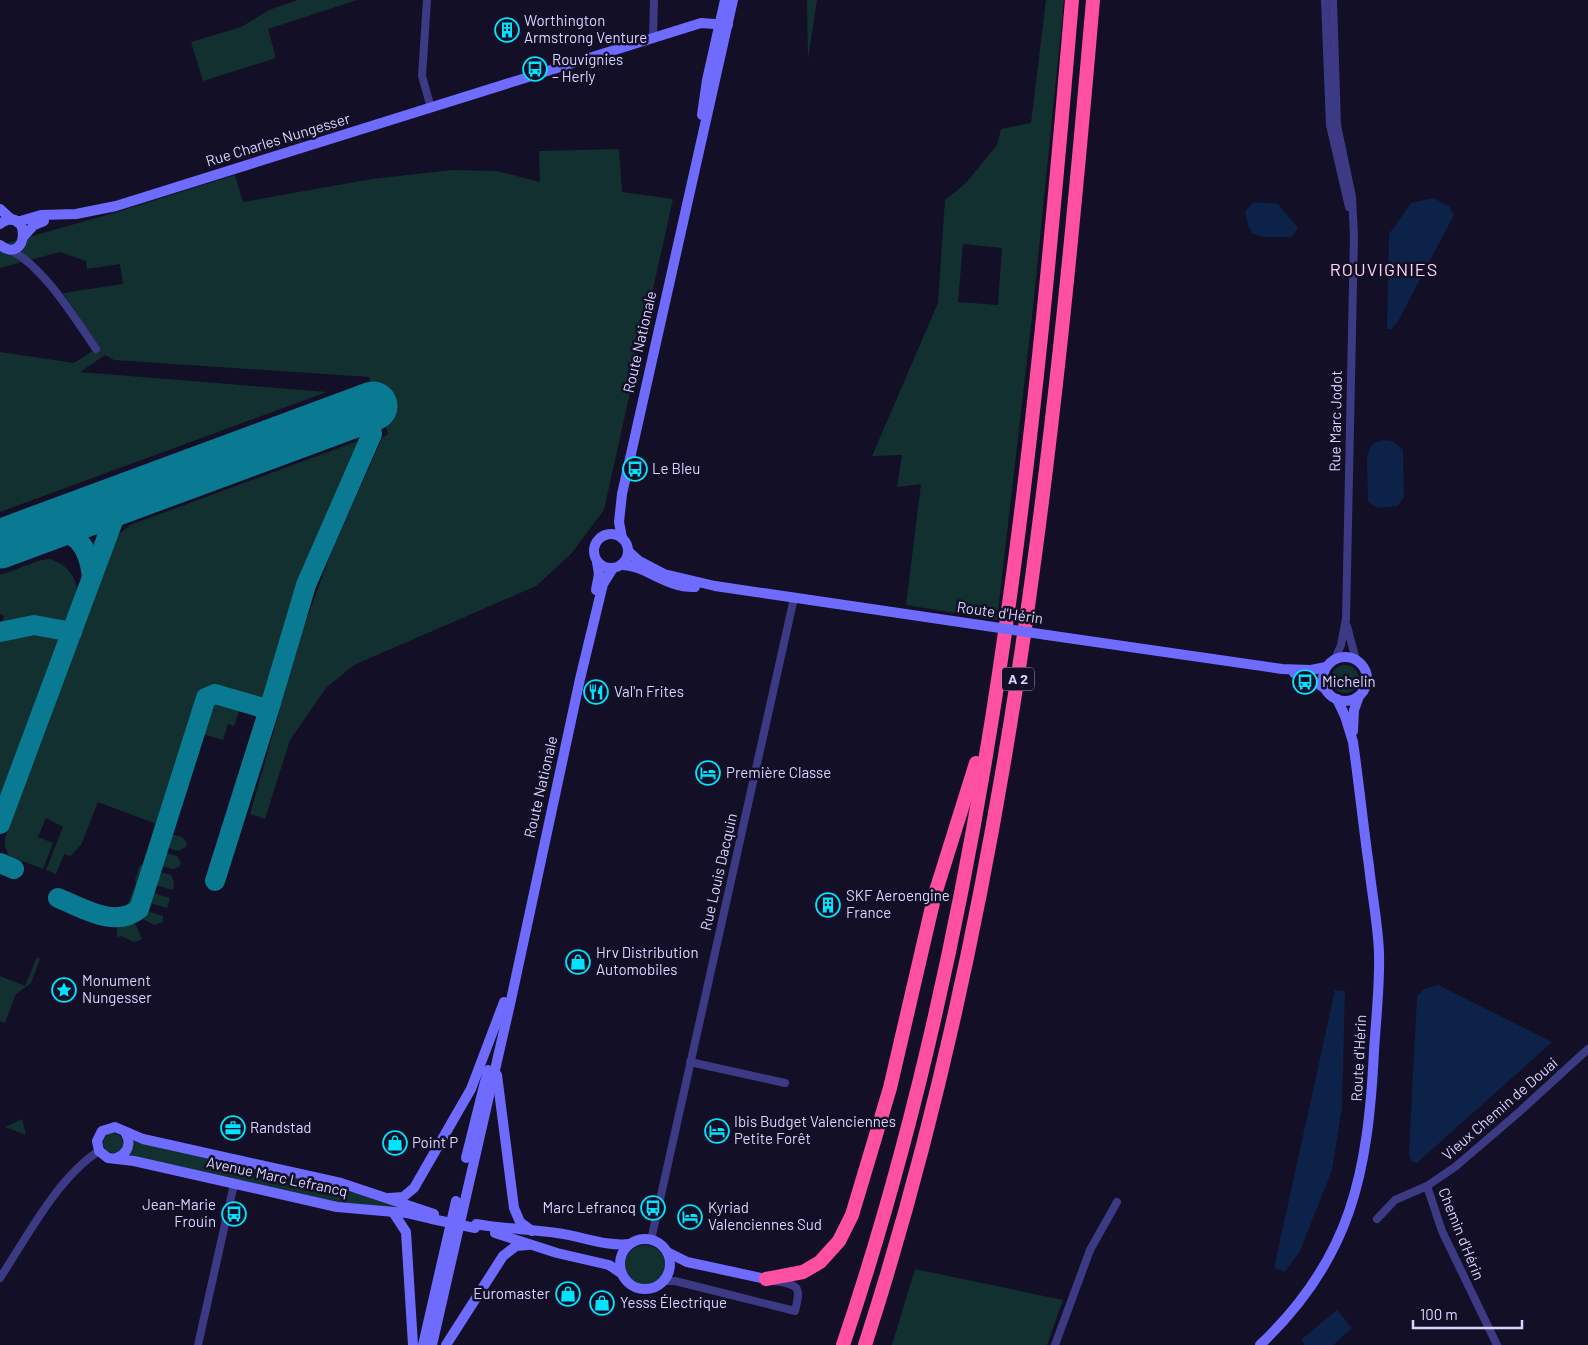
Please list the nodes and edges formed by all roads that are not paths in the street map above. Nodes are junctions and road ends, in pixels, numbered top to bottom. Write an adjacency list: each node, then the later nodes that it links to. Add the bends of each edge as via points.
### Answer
1 (427, 0): 11 (street, via 422,76)
2 (654, 0): 10 (street)
3 (725, 0): 9 (street, Route Nationale)
4 (733, 0): 9 (street, Route Nationale)
5 (1072, 0): 35 (highway, A 2, via 1040,347)
6 (1093, 0): 72 (highway, A 2, via 1048,460 1002,778 943,1070)
7 (1325, 0): 15 (street, Rue Marc Jodot, via 1331,130)
8 (1332, 0): 15 (street, Rue Marc Jodot, via 1338,129 1351,190)
9 (723, 29): 10 (street, Rue Charles Nungesser, via 705,22); 21 (street, Route Nationale, via 707,80 697,154)
10 (653, 39): 11 (street, Rue Charles Nungesser)
11 (431, 108): 12 (street, Rue Charles Nungesser)
12 (116, 206): 14 (street, Rue Charles Nungesser); 17 (street, Rue Charles Nungesser, via 84,218 41,222 32,226)
13 (0, 210): 14 (street)
14 (14, 221): 16 (street, Rue Charles Nungesser); 17 (street, via 23,229)
15 (1353, 223): 29 (street, Rue Marc Jodot)
16 (0, 224)
17 (23, 238): 18 (street, Rue Charles Nungesser, via 19,246); 19 (street)
18 (5, 247): 19 (street)
19 (30, 263): 20 (street)
20 (96, 349)
21 (622, 494): 22 (street); 23 (street, Route Nationale, via 619,522)
22 (604, 535): 23 (street, via 614,534); 25 (street, via 594,548)
23 (622, 538): 24 (street)
24 (628, 551): 26 (street); 27 (street, Route d'Hérin, via 659,572)
25 (597, 562): 26 (street, via 604,567); 34 (street, Route Nationale, via 598,581)
26 (617, 567): 27 (street, Route d'Hérin, via 632,566 681,586); 34 (street, Route Nationale, via 603,584)
27 (715, 586): 28 (street, Route d'Hérin)
28 (794, 598): 33 (street, Route d'Hérin, bridge); 43 (street, Rue Louis Dacquin)
29 (1346, 619): 30 (street, Rue Marc Jodot); 31 (street, Rue Marc Jodot)
30 (1335, 658): 31 (street); 32 (street)
31 (1356, 660): 37 (street, via 1364,667 1367,677)
32 (1326, 667): 33 (street, Route d'Hérin); 36 (street, via 1322,679)
33 (1282, 669): 36 (street, Route d'Hérin, via 1306,677)
34 (580, 679): 40 (street, Route Nationale)
35 (996, 688): 64 (highway, via 935,894 890,1088 852,1215 839,1241 820,1262 804,1272); 71 (highway, A 2, via 968,852 933,1021 897,1165)
36 (1324, 688): 38 (street)
37 (1359, 696): 38 (street); 39 (street, Route d'Hérin, via 1354,710)
38 (1337, 700): 39 (street, Route d'Hérin)
39 (1353, 742): 74 (street, Route d'Hérin, via 1379,952 1374,1072 1366,1149 1351,1207 1326,1262 1295,1307)
40 (530, 902): 41 (street); 44 (street)
41 (504, 1002): 51 (street, via 471,1089 414,1188 403,1197); 68 (street)
42 (1588, 1049): 50 (street, Vieux Chemin de Douai, via 1518,1113)
43 (690, 1062): 45 (street); 58 (street, Rue Louis Dacquin)
44 (496, 1063): 57 (street, via 514,1208 520,1222); 69 (street)
45 (785, 1083)
46 (124, 1132): 47 (street, Avenue Marc Lefrancq, via 115,1127 102,1131 97,1141); 48 (street, via 128,1148 124,1155); 51 (street, Avenue Marc Lefrancq, via 341,1184)
47 (99, 1152): 48 (street, Avenue Marc Lefrancq, via 108,1158); 63 (street, via 67,1178)
48 (116, 1158): 49 (street, Avenue Marc Lefrancq)
49 (234, 1184): 53 (street, Avenue Marc Lefrancq, via 342,1208); 66 (street)
50 (1427, 1186): 55 (street, Vieux Chemin de Douai, via 1400,1197); 75 (street, Chemin d'Hérin, via 1442,1231)
51 (384, 1199): 54 (street, Avenue Marc Lefrancq)
52 (1117, 1202): 73 (street, via 1090,1250)
53 (393, 1212): 54 (street, Avenue Marc Lefrancq); 67 (street, via 406,1232)
54 (433, 1217): 56 (street, bridge)
55 (1376, 1219)
56 (476, 1226): 57 (street); 60 (street)
57 (532, 1231): 59 (street, via 561,1233 616,1245)
58 (650, 1240): 59 (street); 61 (street)
59 (630, 1244): 62 (street, via 621,1255)
60 (532, 1245): 62 (street, via 612,1266); 70 (street, via 516,1246 504,1256)
61 (668, 1252): 64 (street, via 687,1262); 65 (street, via 670,1266)
62 (622, 1273): 65 (street, via 627,1282 640,1289 653,1288)
63 (0, 1278)
64 (766, 1279): 65 (street, via 789,1283 797,1288 795,1311 684,1283)
65 (664, 1281)
66 (198, 1345)
67 (413, 1345)
68 (423, 1345)
69 (432, 1345)
70 (446, 1345)
71 (843, 1345)
72 (865, 1345)
73 (1055, 1345)
74 (1260, 1345)
75 (1497, 1345)

